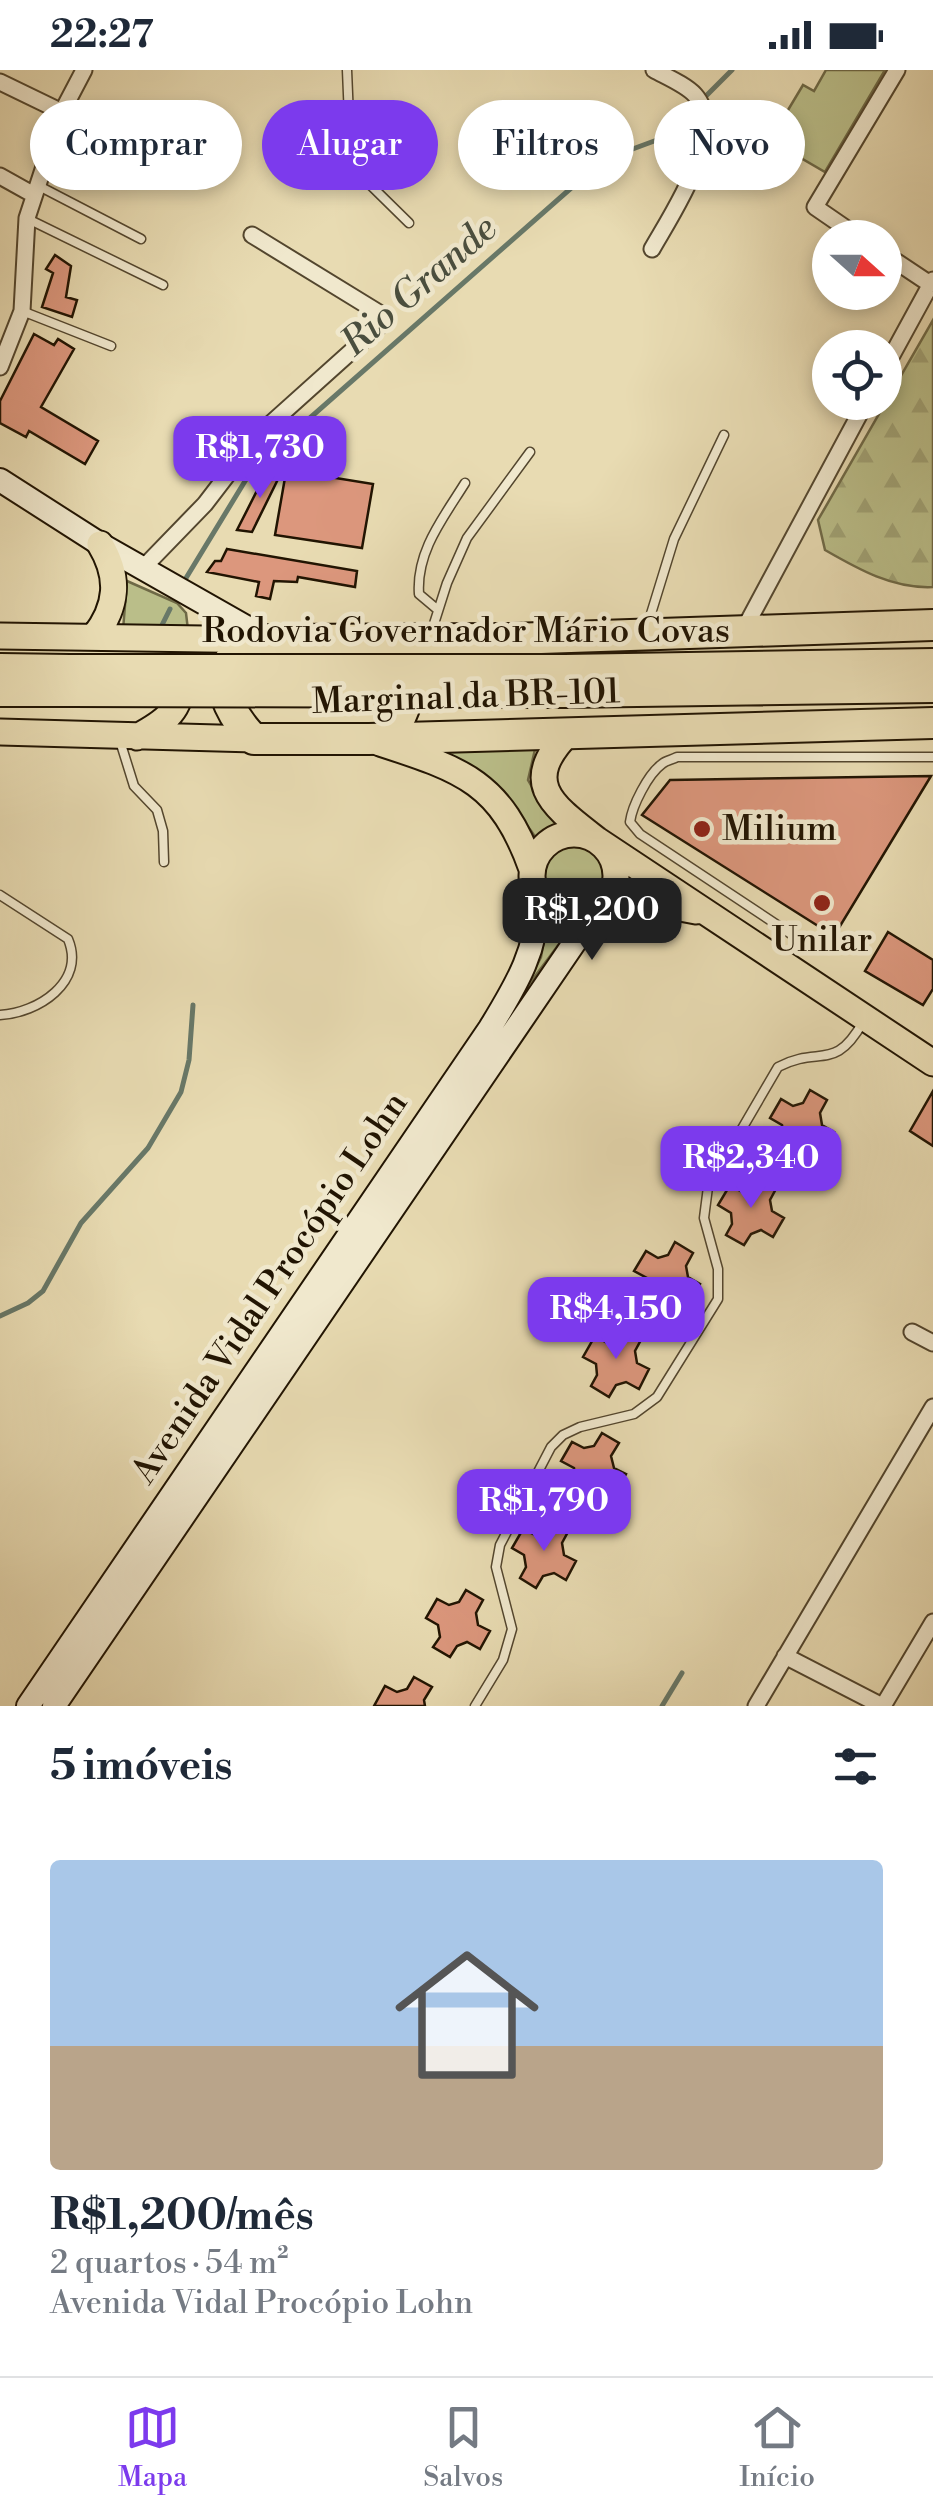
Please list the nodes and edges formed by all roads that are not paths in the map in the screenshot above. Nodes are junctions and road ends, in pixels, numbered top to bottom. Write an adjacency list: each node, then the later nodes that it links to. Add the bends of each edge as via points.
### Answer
1 (84, 70): 7 (street)
2 (347, 70): 13 (lane, via 351,166)
3 (654, 70): 16 (street, via 695,94 705,134)
4 (897, 70): 12 (street, via 815,207)
5 (0, 82): 6 (street)
6 (37, 100)
7 (68, 100)
8 (0, 176): 9 (street)
9 (30, 188)
10 (36, 190): 11 (street); 15 (lane)
11 (27, 218): 19 (lane); 20 (street)
12 (834, 220)
13 (410, 223)
14 (252, 235): 30 (street, via 384,321 257,436 205,504)
15 (141, 239)
16 (652, 249)
17 (902, 264): 18 (street)
18 (932, 282): 21 (street)
19 (163, 285)
20 (22, 310): 22 (lane); 23 (street)
21 (902, 337)
22 (111, 346)
23 (0, 367)
24 (856, 420): 34 (street)
25 (724, 435): 35 (lane, via 674,539)
26 (530, 452): 32 (lane, via 467,538)
27 (0, 480): 29 (street)
28 (465, 483): 32 (lane, via 428,541 418,577 419,594)
29 (100, 544): 30 (street); 37 (main road, via 115,581 114,602)
30 (142, 569): 31 (street)
31 (186, 593): 40 (street); 43 (street)
32 (438, 610): 42 (lane)
33 (933, 624): 34 (highway, Marginal da BR-101)
34 (742, 631): 35 (highway, Marginal da BR-101)
35 (644, 634): 39 (highway, Marginal da BR-101)
36 (0, 636): 37 (main road)
37 (94, 637): 38 (main road)
38 (130, 638): 43 (main road); 55 (main road, via 165,652 179,668 182,686 165,722)
39 (511, 639): 42 (highway, Marginal da BR-101); 54 (highway, via 484,652 468,685 470,705)
40 (269, 640): 41 (highway, Marginal da BR-101); 43 (highway, via 241,652)
41 (381, 640): 42 (highway, Marginal da BR-101); 57 (main road, via 404,663 409,680 406,713)
42 (429, 640)
43 (219, 652): 56 (highway, via 232,710)
44 (933, 664): 47 (highway, Rodovia Governador Mário Covas)
45 (0, 669): 46 (highway, Rodovia Governador Mário Covas)
46 (70, 680): 47 (highway, Rodovia Governador Mário Covas, bridge); 49 (highway, Rodovia Governador Mário Covas)
47 (565, 681): 48 (highway, Rodovia Governador Mário Covas)
48 (933, 686)
49 (0, 691)
50 (933, 723): 51 (highway, Marginal da BR-101)
51 (889, 724): 53 (highway, Marginal da BR-101); 58 (lane)
52 (0, 732): 55 (main road, Marginal da BR-101)
53 (569, 732): 54 (highway, Marginal da BR-101); 60 (main road, via 550,751 544,789)
54 (508, 734): 57 (highway, Marginal da BR-101)
55 (128, 736): 56 (main road, Marginal da BR-101); 61 (lane, via 134,786 157,810 164,831)
56 (254, 739): 57 (highway, Marginal da BR-101)
57 (378, 739): 62 (main road, via 436,761 490,794 508,813)
58 (888, 757): 59 (lane); 67 (lane, via 678,758 661,764 631,812 640,834)
59 (933, 757)
60 (596, 840): 62 (main road, via 584,834 556,837); 65 (main road, via 614,862 616,876); 66 (main road)
61 (164, 862)
62 (532, 870): 64 (main road)
63 (0, 894): 68 (lane, via 68,939 73,951 66,978 44,1005)
64 (537, 896): 65 (main road, via 570,918); 74 (street, Avenida Vidal Procópio Lohn, via 532,946 490,1028)
65 (601, 907): 66 (main road, via 659,904); 74 (street, Avenida Vidal Procópio Lohn)
66 (708, 913): 69 (main road)
67 (806, 944)
68 (0, 1015)
69 (865, 1018): 70 (main road); 79 (lane, via 848,1048 778,1067 708,1187 704,1218 718,1299 657,1397 634,1414 563,1435 552,1447 500,1544 496,1567 512,1629 503,1660)
70 (933, 1063)
71 (912, 1332): 72 (street)
72 (933, 1343)
73 (933, 1407): 76 (street)
74 (138, 1560): 77 (street, Avenida Vidal Procópio Lohn); 78 (street, Avenida Vidal Procópio Lohn)
75 (933, 1622): 81 (street)
76 (785, 1656): 80 (street); 81 (street)
77 (28, 1706)
78 (54, 1706)
79 (475, 1706)
80 (756, 1706)
81 (882, 1706)

